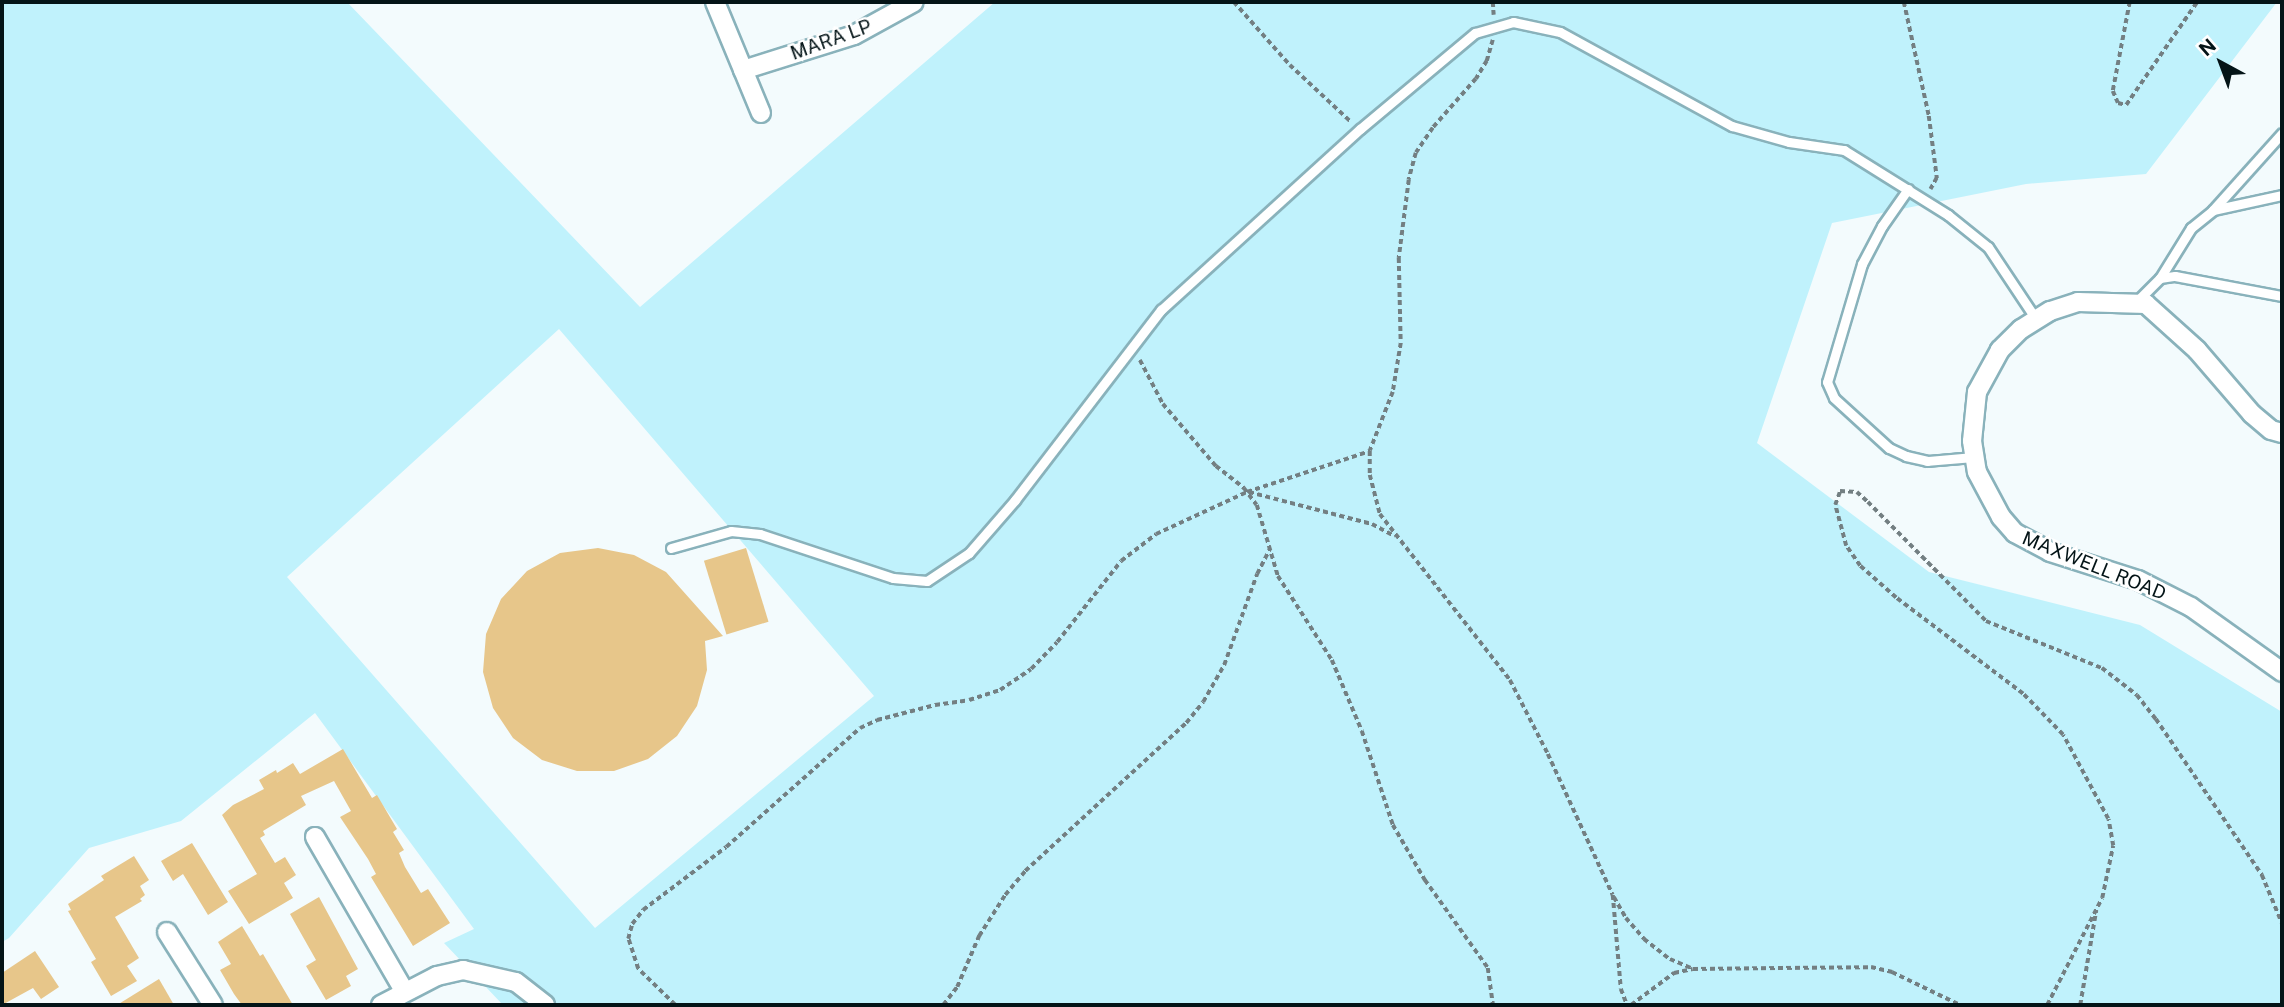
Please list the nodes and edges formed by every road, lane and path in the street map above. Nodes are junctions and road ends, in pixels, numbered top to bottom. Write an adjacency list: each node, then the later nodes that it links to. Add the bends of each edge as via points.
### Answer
1 (715, 2): 9 (street)
2 (914, 2): 9 (street, MARA LP, via 854,35)
3 (1234, 2): 11 (path, via 1290,65)
4 (1493, 2): 8 (path)
5 (1904, 2): 15 (path, via 1937,177)
6 (2130, 2): 7 (path, via 2113,91 2118,103 2126,105)
7 (2197, 2)
8 (1495, 27): 11 (lane, via 1475,33); 13 (lane, via 1513,22 1560,32 1732,126 1789,142 1844,150); 23 (path, via 1493,47 1476,79 1416,153 1399,258 1401,343 1393,392)
9 (743, 70): 10 (street)
10 (761, 113)
11 (1360, 129): 21 (lane, via 1161,310)
12 (2282, 133): 16 (lane)
13 (1908, 189): 15 (lane); 24 (lane, via 1862,264 1827,382 1834,398 1889,448 1927,461)
14 (2282, 195): 16 (lane)
15 (1925, 200): 20 (lane, via 1988,247)
16 (2213, 210): 17 (lane, via 2191,228)
17 (2160, 278): 18 (lane, via 2175,276); 19 (lane)
18 (2282, 296)
19 (2134, 304): 20 (street, MAXWELL ROAD, via 2078,303); 22 (street, MAXWELL ROAD, via 2146,304 2197,350 2252,414)
20 (2036, 319): 24 (street, MAXWELL ROAD, via 2000,350 1977,392)
21 (1133, 346): 25 (path, via 1163,404 1216,466); 27 (lane, via 969,553 927,580 893,578 760,534 731,531)
22 (2282, 433)
23 (1370, 451): 25 (path); 26 (path, via 1374,495 1380,514)
24 (1975, 457): 29 (street, MAXWELL ROAD, via 1995,506 2015,533 2050,552 2138,580 2170,596)
25 (1247, 492): 26 (path, via 1372,524); 28 (path, via 1257,505); 40 (path, via 1136,548 1109,574 1057,642 1031,669 1000,690 860,728 726,847 643,910 632,924 631,954 638,969)
26 (1397, 537): 31 (path, via 1510,680)
27 (671, 548)
28 (1270, 549): 41 (path, via 1224,664 1203,702 1186,723 1025,871 979,936 957,987); 42 (path, via 1278,576 1332,660 1362,731 1393,825 1424,880 1488,968)
29 (2282, 672)
30 (316, 836): 36 (street)
31 (1613, 895): 35 (path, via 1644,939); 43 (path, via 1621,989)
32 (2097, 908): 33 (path, via 2108,876 2112,832 2063,735 2023,694 1860,566 1846,546 1835,505 1840,491 1857,492 1986,621 2102,668 2137,695 2262,875); 45 (path); 46 (path)
33 (2282, 923)
34 (167, 932): 37 (street)
35 (1693, 969): 43 (path, via 1674,972); 44 (path, via 1871,967 1892,972)
36 (402, 998): 38 (street); 39 (street, via 437,976 466,971 516,982)
37 (213, 1005)
38 (381, 1005)
39 (545, 1005)
40 (675, 1005)
41 (943, 1005)
42 (1493, 1005)
43 (1629, 1005)
44 (1960, 1005)
45 (2047, 1005)
46 (2080, 1005)

